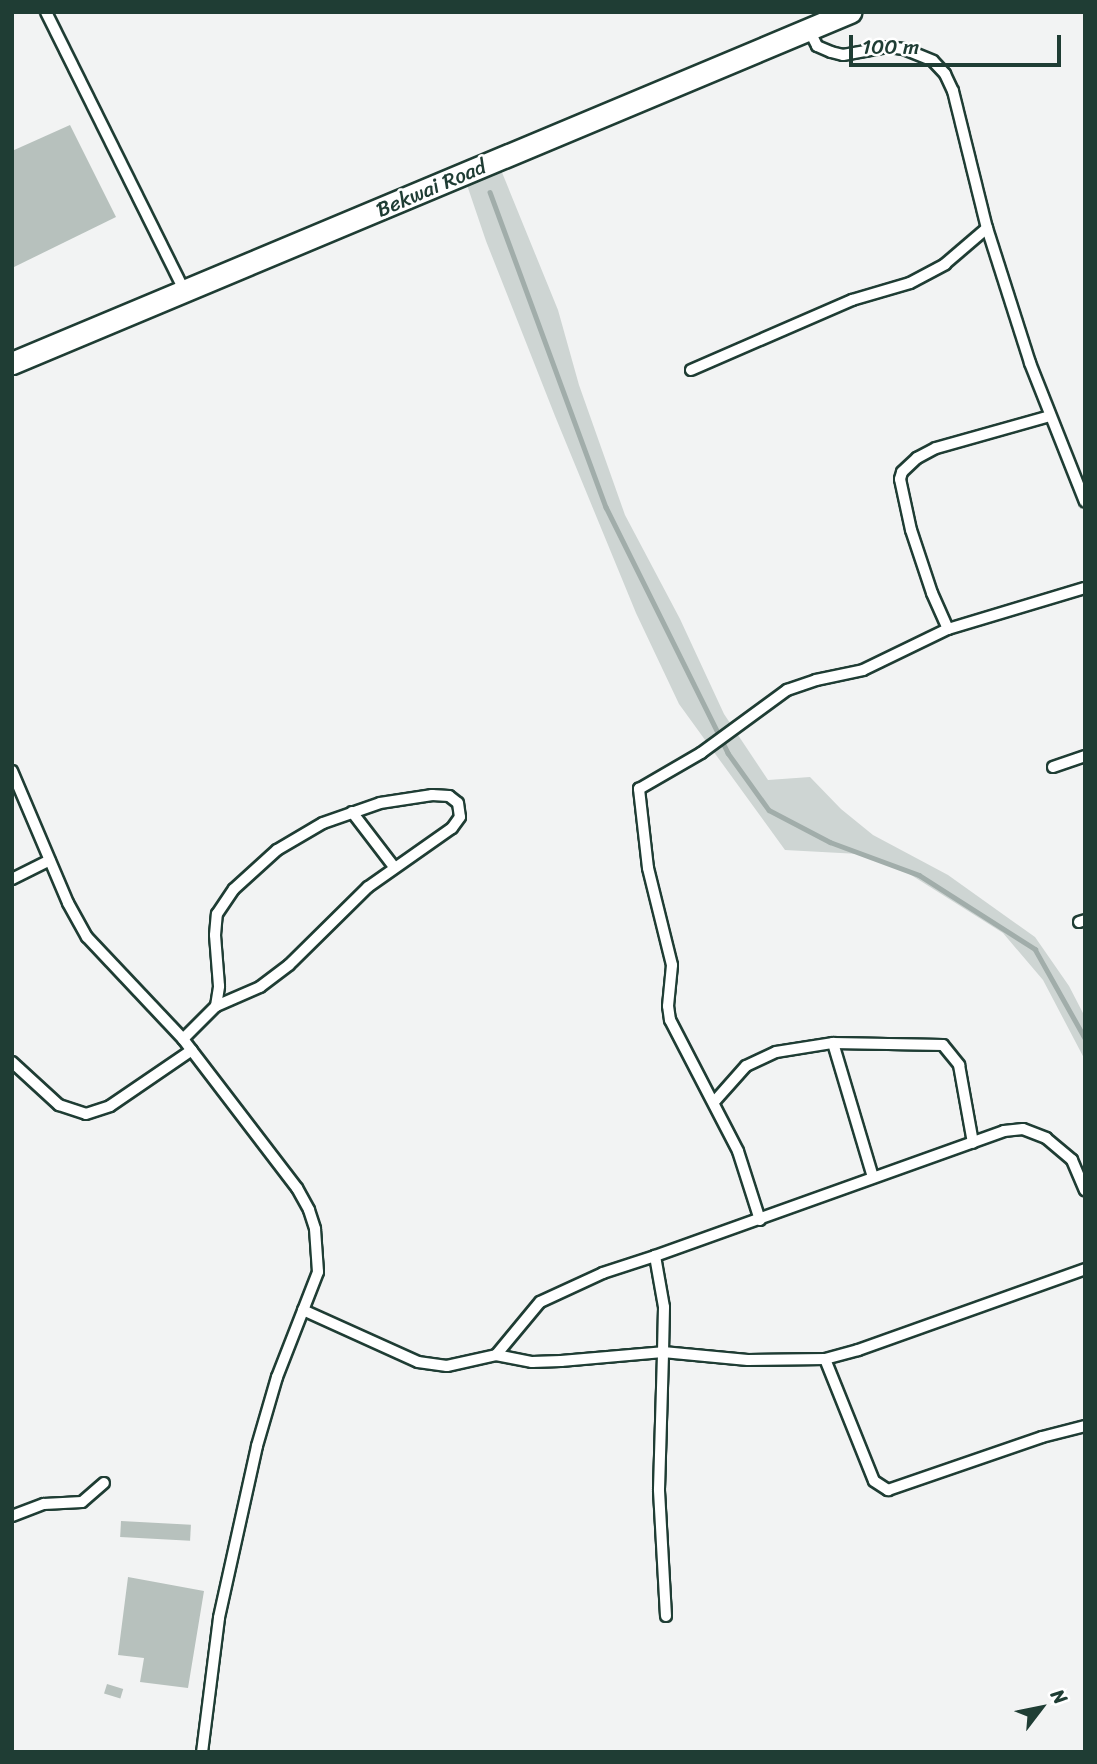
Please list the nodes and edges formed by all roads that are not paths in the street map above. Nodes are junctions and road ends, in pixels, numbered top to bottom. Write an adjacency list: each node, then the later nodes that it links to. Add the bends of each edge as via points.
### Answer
1 (46, 12): 5 (street)
2 (850, 12): 3 (highway, Bekwai Road)
3 (809, 30): 4 (street, via 817,46 831,52 904,49 933,61 945,74); 5 (highway, Bekwai Road)
4 (988, 228): 7 (street, via 946,264 910,283 852,300); 8 (street)
5 (184, 290): 6 (highway, Bekwai Road)
6 (12, 363)
7 (691, 370)
8 (1051, 416): 9 (street); 11 (street, via 936,448 902,472 911,530)
9 (1085, 502)
10 (1085, 588): 11 (street)
11 (948, 629): 24 (street, via 863,670 787,690 701,753 639,789 648,867 672,965 670,1020)
12 (1085, 756): 13 (street)
13 (1053, 767)
14 (13, 774): 16 (street)
15 (352, 812): 17 (street); 17 (street, via 432,795 449,796 458,803 460,817 452,828); 19 (street, via 276,850 227,897 217,914)
16 (50, 860): 18 (street); 20 (street, via 86,937)
17 (394, 867): 19 (street, via 289,965 260,987)
18 (12, 879)
19 (216, 1006): 20 (street)
20 (183, 1038): 22 (street)
21 (833, 1043): 24 (street, via 758,1059); 25 (street, via 943,1045 958,1066); 26 (street)
22 (192, 1051): 23 (street, via 110,1106 86,1114 59,1105); 31 (street, via 309,1210 318,1272)
23 (12, 1062)
24 (714, 1102): 28 (street, via 738,1151)
25 (972, 1143): 26 (street); 27 (street, via 1004,1130 1023,1129 1046,1138 1072,1160)
26 (873, 1177): 28 (street)
27 (1085, 1190)
28 (760, 1220): 29 (street)
29 (655, 1256): 32 (street, via 664,1307); 33 (street, via 593,1277 540,1302)
30 (1085, 1269): 34 (street)
31 (303, 1310): 33 (street, via 418,1362 447,1366); 39 (street, via 257,1446 219,1618)
32 (663, 1352): 33 (street, via 531,1362); 34 (street, via 748,1360); 38 (street, via 659,1489)
33 (496, 1355)
34 (825, 1359): 35 (street, via 874,1482 888,1490)
35 (1085, 1426)
36 (104, 1483): 37 (street, via 82,1502 44,1504)
37 (12, 1516)
38 (666, 1616)
39 (202, 1752)

